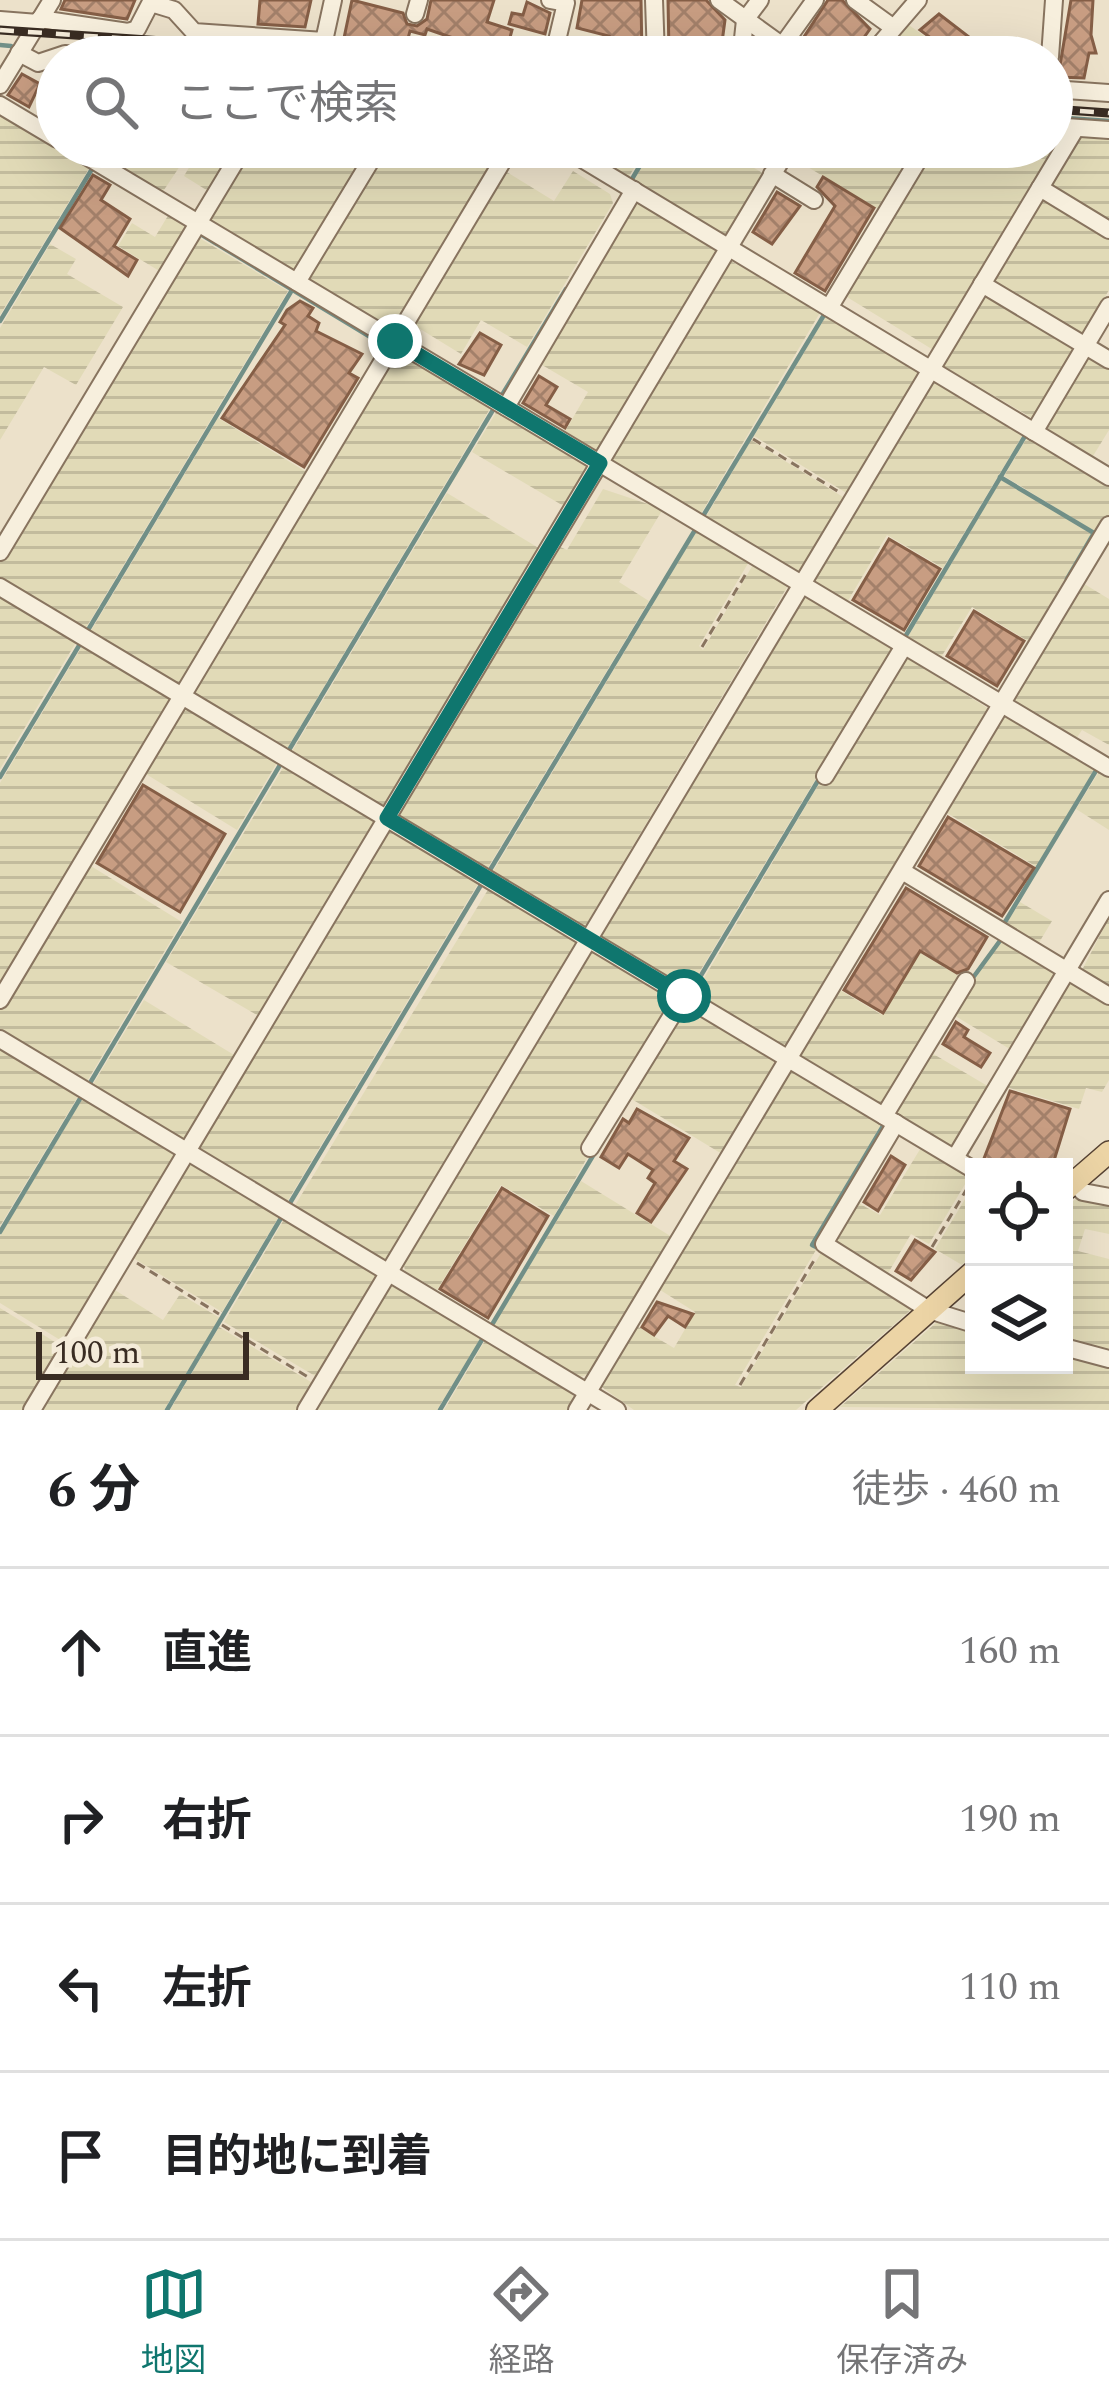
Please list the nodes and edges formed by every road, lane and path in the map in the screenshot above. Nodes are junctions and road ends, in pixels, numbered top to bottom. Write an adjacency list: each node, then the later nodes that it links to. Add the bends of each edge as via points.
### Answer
1 (52, 0): 14 (street)
2 (333, 0): 17 (street)
3 (654, 0): 19 (street)
4 (719, 0): 13 (street)
5 (760, 0): 13 (street)
6 (815, 0): 22 (street)
7 (855, 0): 15 (street)
8 (918, 0): 15 (street)
9 (1054, 0): 24 (street)
10 (561, 1): 18 (street)
11 (152, 2): 14 (street, via 128,32); 16 (street, via 174,10 194,32)
12 (0, 20): 14 (street)
13 (745, 20): 20 (street); 21 (street)
14 (39, 21): 25 (street)
15 (891, 26): 23 (street)
16 (259, 36)
17 (325, 36)
18 (556, 36)
19 (655, 36)
20 (743, 36)
21 (768, 36)
22 (789, 36)
23 (884, 36)
24 (1051, 36)
25 (19, 53): 26 (street); 27 (street)
26 (36, 62)
27 (0, 85)
28 (1073, 90): 29 (street)
29 (1109, 93)
30 (0, 105): 31 (street)
31 (36, 126)
32 (1073, 128): 33 (street)
33 (1076, 128): 34 (street); 35 (street)
34 (1109, 130)
35 (1073, 133)
36 (107, 168): 48 (street)
37 (231, 168): 48 (street)
38 (366, 168): 51 (street)
39 (498, 168): 55 (street)
40 (597, 168): 46 (street)
41 (776, 168): 44 (street)
42 (913, 168): 54 (street)
43 (1052, 168): 45 (street)
44 (772, 174): 47 (street); 50 (street)
45 (1040, 188): 49 (street); 52 (street)
46 (634, 190): 50 (street); 59 (street)
47 (814, 200)
48 (199, 222): 51 (street); 66 (street)
49 (1109, 230)
50 (728, 247): 54 (street); 62 (street)
51 (298, 282): 55 (street)
52 (982, 284): 56 (street); 58 (street)
53 (1109, 306): 56 (street)
54 (829, 308): 58 (street)
55 (395, 341): 59 (street); 72 (street)
56 (1085, 346): 57 (street); 60 (street)
57 (1109, 360)
58 (931, 369): 60 (street); 64 (street)
59 (506, 407): 62 (street)
60 (1034, 432): 63 (street)
61 (754, 439): 64 (path)
62 (600, 463): 67 (street); 76 (street)
63 (1109, 477)
64 (852, 500): 68 (street)
65 (1109, 525): 73 (street)
66 (0, 552)
67 (756, 557): 68 (street); 71 (path)
68 (802, 585): 70 (street); 79 (street)
69 (0, 587): 72 (street)
70 (904, 646): 73 (street); 75 (street)
71 (702, 647)
72 (182, 698): 76 (street); 84 (street)
73 (1002, 704): 74 (street); 77 (street)
74 (1109, 769)
75 (825, 776)
76 (387, 818): 79 (street); 89 (street)
77 (902, 871): 80 (street); 86 (street)
78 (1109, 900): 80 (street)
79 (589, 938): 82 (street); 100 (street)
80 (1066, 970): 83 (street); 91 (street)
81 (966, 981): 87 (street)
82 (684, 996): 86 (street); 88 (street)
83 (1109, 996)
84 (0, 1000)
85 (0, 1039): 89 (street)
86 (790, 1059): 87 (street); 110 (street)
87 (890, 1119): 91 (street); 97 (street)
88 (590, 1148)
89 (188, 1151): 99 (street); 100 (street)
90 (1109, 1152): 93 (main road)
91 (955, 1159): 92 (street)
92 (965, 1166)
93 (1073, 1184)
94 (965, 1189): 98 (path)
95 (1073, 1189): 96 (street)
96 (1109, 1197)
97 (824, 1244): 102 (street); 109 (path)
98 (932, 1247)
99 (125, 1256): 103 (path); 112 (street)
100 (390, 1272): 108 (street); 110 (street)
101 (965, 1279): 102 (main road)
102 (929, 1310): 104 (street); 111 (main road)
103 (220, 1314)
104 (965, 1321)
105 (222, 1325): 108 (path)
106 (1073, 1349): 107 (street)
107 (1109, 1359)
108 (322, 1385): 113 (street)
109 (740, 1385)
110 (587, 1392): 114 (street); 115 (street)
111 (824, 1409)
112 (32, 1410)
113 (306, 1410)
114 (577, 1410)
115 (617, 1410)

